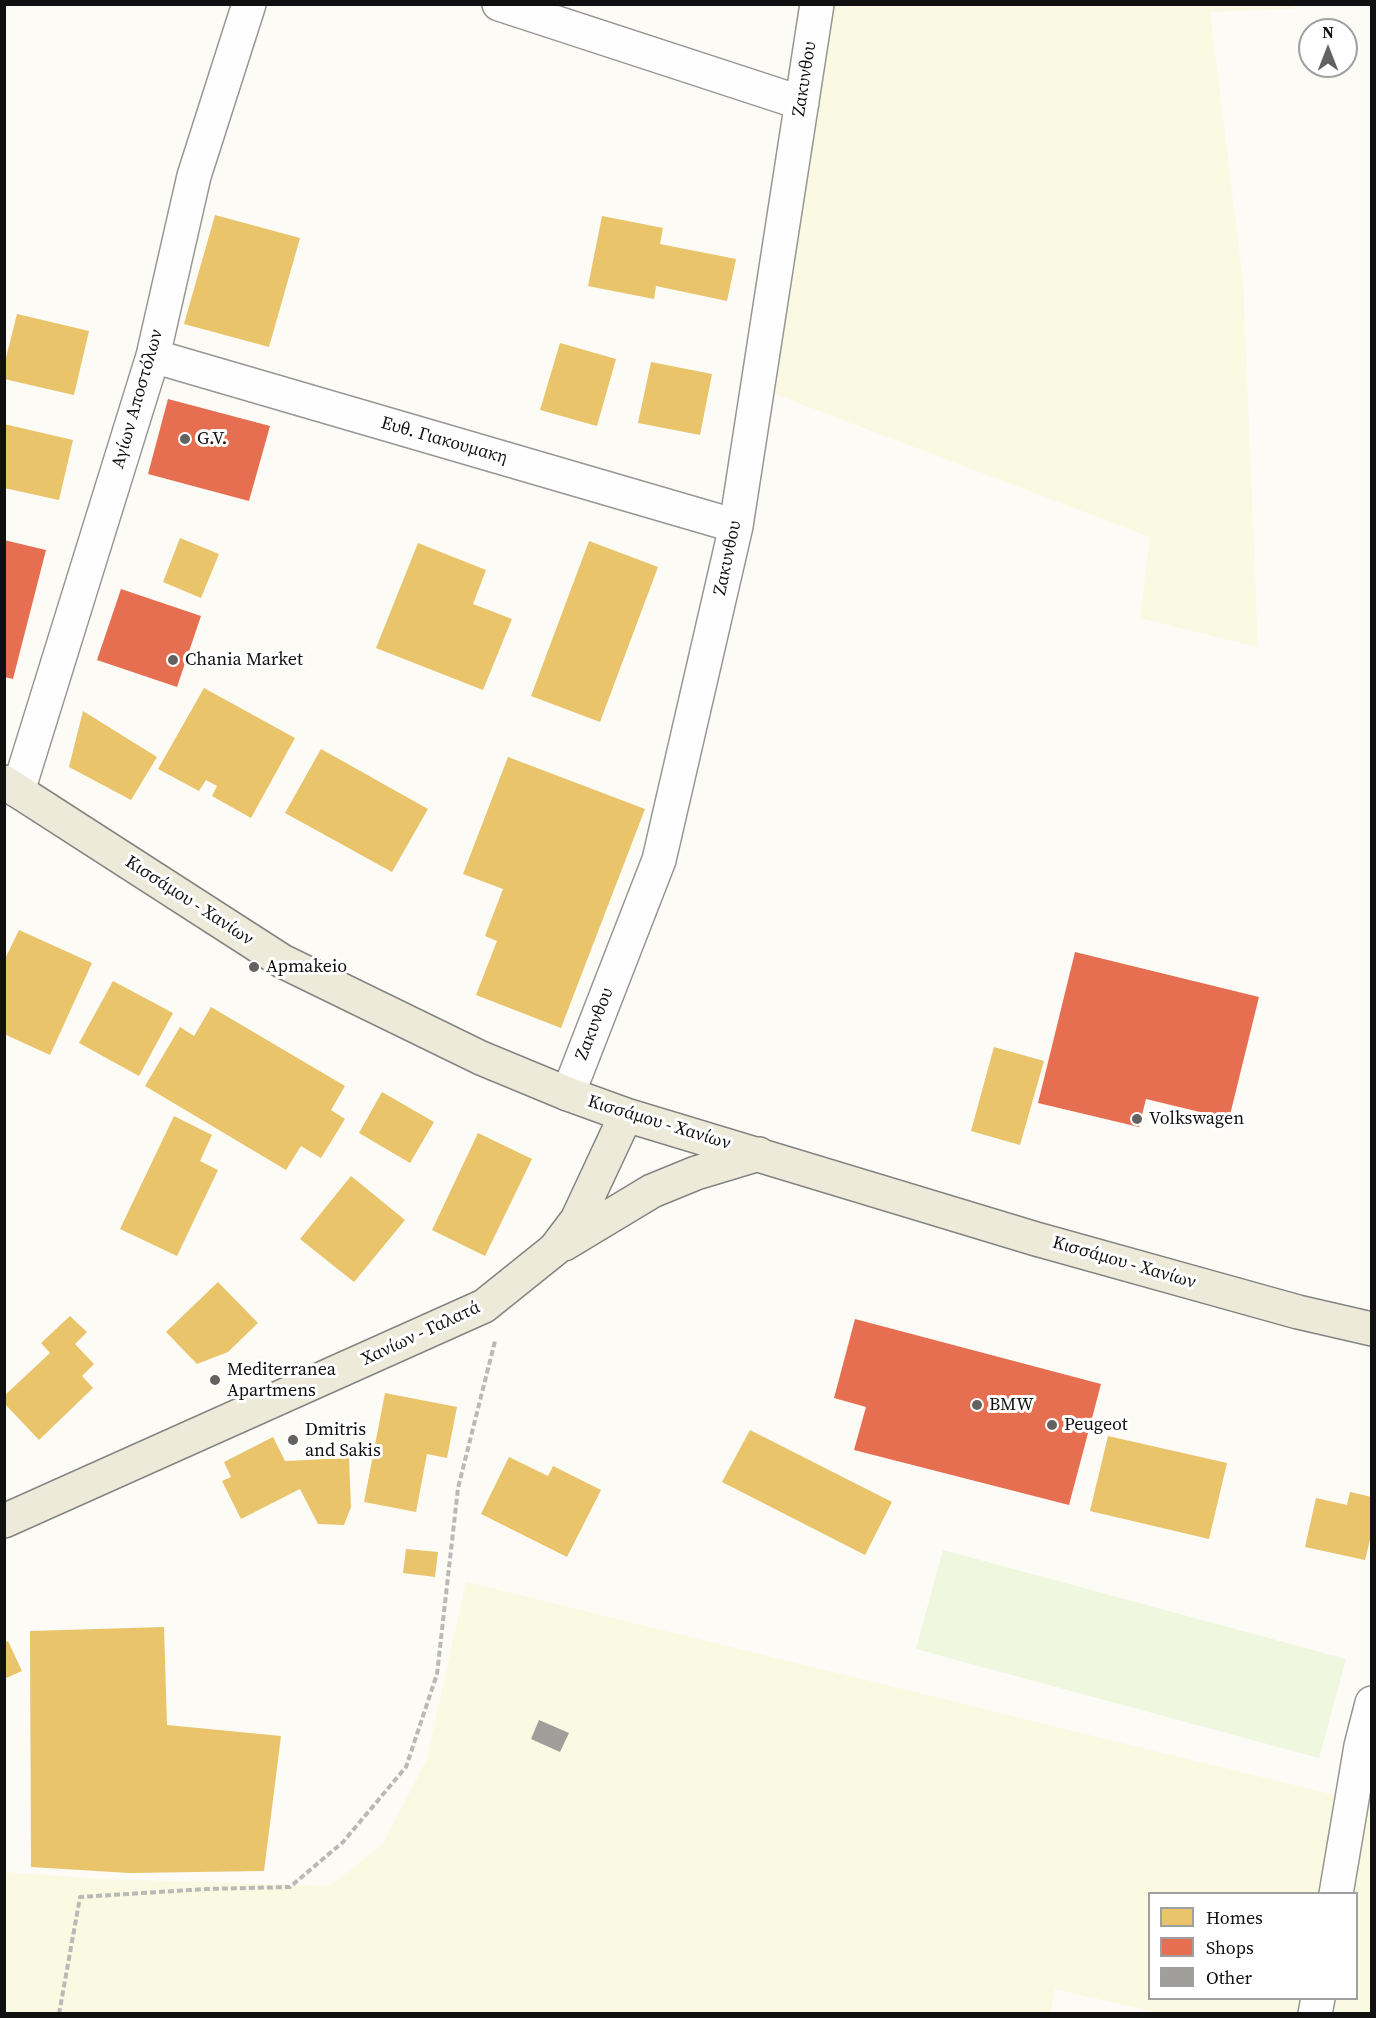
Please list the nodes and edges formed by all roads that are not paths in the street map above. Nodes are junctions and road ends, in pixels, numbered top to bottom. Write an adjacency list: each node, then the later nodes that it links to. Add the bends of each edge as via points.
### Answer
1 (249, 4): 5 (street, Αγίων Αποστόλων, via 194,176)
2 (499, 4): 4 (street)
3 (817, 4): 4 (street, Ζακυνθου)
4 (802, 103): 6 (street, Ζακυνθου)
5 (153, 356): 6 (street, Ευθ. Γιακουμακη); 7 (street, Αγίων Αποστόλων)
6 (736, 526): 8 (street, Ζακυνθου, via 659,860)
7 (11, 787): 8 (main road, Κισσάμου - Χανίων, via 282,961 481,1058)
8 (568, 1094): 9 (main road, Κισσάμου - Χανίων)
9 (626, 1115): 10 (main road, Κισσάμου - Χανίων); 11 (main road, Χανίων - Γαλατά, via 577,1220)
10 (759, 1154): 11 (main road, via 652,1191); 12 (main road, Κισσάμου - Χανίων, via 1036,1239)
11 (555, 1250): 13 (main road, Χανίων - Γαλατά, via 484,1306)
12 (1371, 1329)
13 (4, 1521)
14 (1371, 1703): 15 (street)
15 (1336, 1892)

